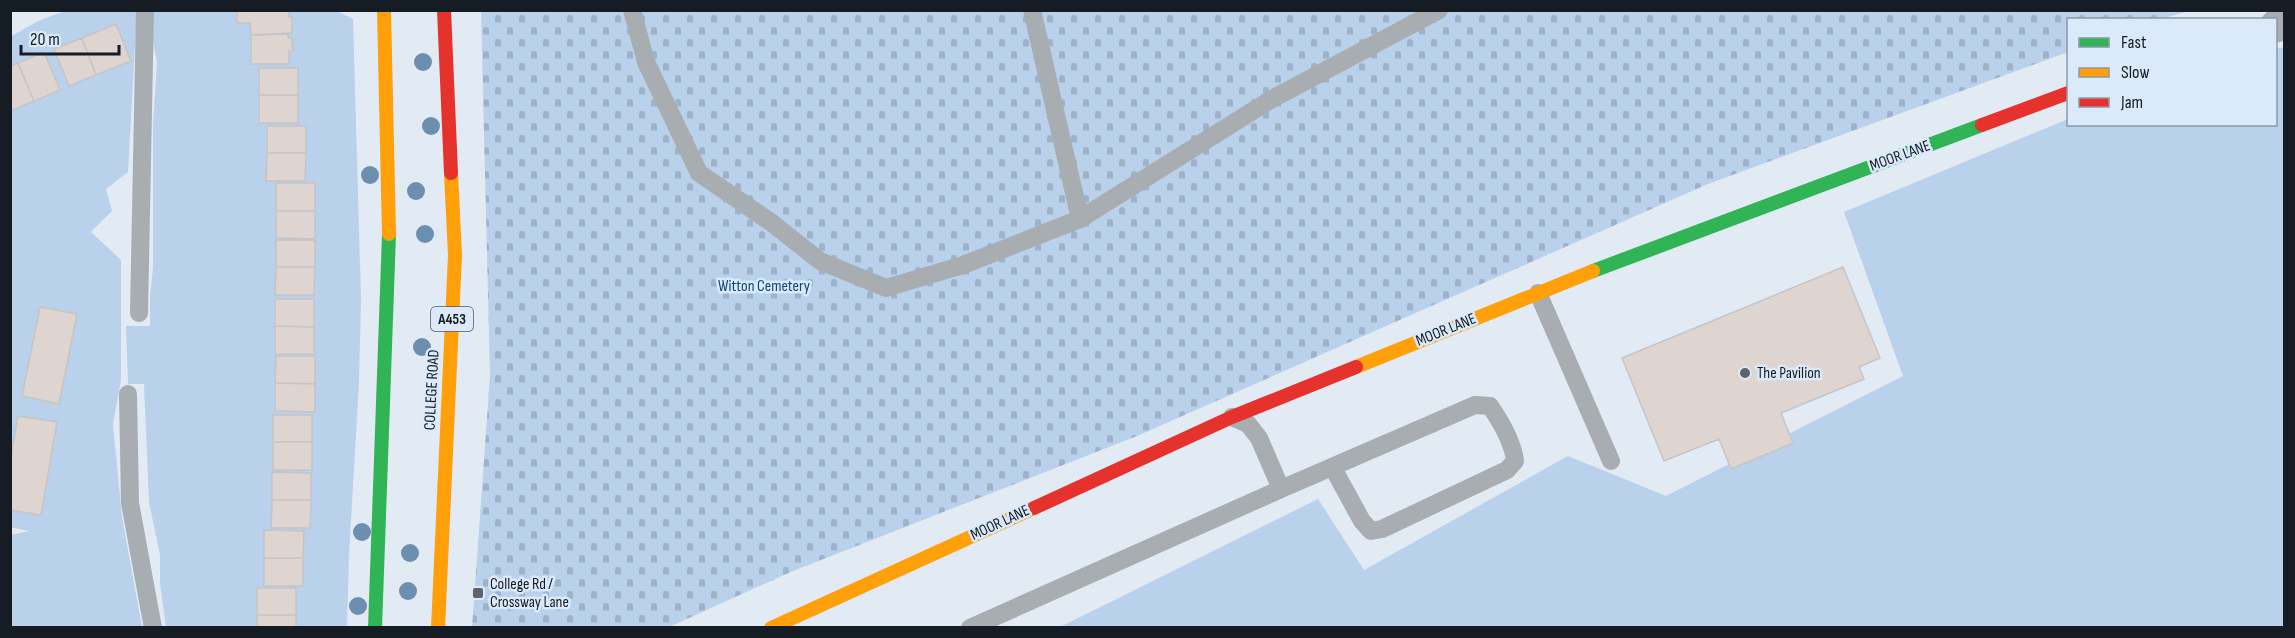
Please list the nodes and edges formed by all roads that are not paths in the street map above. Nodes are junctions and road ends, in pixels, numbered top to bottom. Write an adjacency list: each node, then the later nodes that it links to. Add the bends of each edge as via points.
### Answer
1 (145, 10): 10 (lane)
2 (384, 10): 17 (street, via 389,249)
3 (444, 10): 18 (street, COLLEGE ROAD / A453, via 455,255)
4 (632, 10): 8 (lane, via 646,62 699,173 820,261 886,288 963,265)
5 (1032, 10): 8 (lane)
6 (1439, 10): 8 (lane, via 1272,99)
7 (2067, 93): 9 (street, MOOR LANE)
8 (1080, 219)
9 (1538, 293): 12 (street, MOOR LANE); 13 (lane)
10 (139, 313)
11 (128, 394): 16 (lane, via 130,503)
12 (1232, 417): 15 (lane, via 1248,424 1259,438); 19 (street, MOOR LANE)
13 (1611, 461)
14 (1333, 468): 14 (lane, via 1475,405 1490,406 1507,435 1515,461 1508,470 1371,531); 15 (lane)
15 (1281, 489): 20 (lane)
16 (153, 627)
17 (375, 627)
18 (438, 627)
19 (771, 627)
20 (969, 627)

